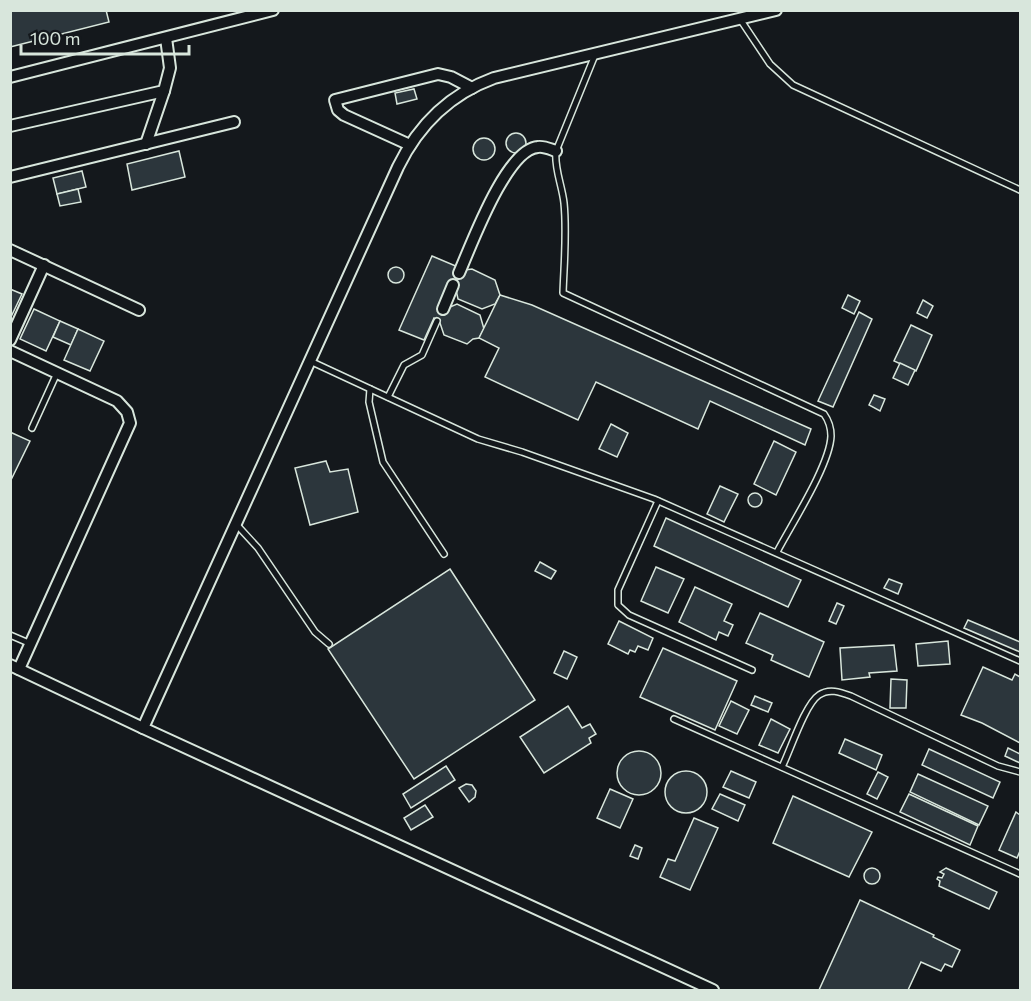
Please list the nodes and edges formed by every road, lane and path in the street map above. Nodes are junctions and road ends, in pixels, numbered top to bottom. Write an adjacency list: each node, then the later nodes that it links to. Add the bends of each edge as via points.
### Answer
1 (273, 10): 4 (street)
2 (776, 10): 3 (street)
3 (740, 19): 5 (street); 15 (lane, via 770,64 793,85)
4 (166, 38): 6 (street); 8 (street, via 170,68)
5 (596, 54): 7 (street, via 501,76); 13 (lane)
6 (10, 77)
7 (472, 88): 12 (street, via 441,108); 12 (street, via 438,74 335,100 344,115)
8 (164, 91): 10 (street); 11 (street)
9 (234, 122): 11 (street)
10 (10, 126)
11 (146, 144): 14 (street)
12 (410, 145): 25 (street)
13 (556, 151): 18 (street, via 537,147 511,166); 32 (lane, via 565,218 563,294 817,409 828,419 831,437 825,461)
14 (10, 177)
15 (1020, 190)
16 (10, 250): 17 (street)
17 (44, 266): 21 (street); 23 (street)
18 (459, 273)
19 (453, 285): 20 (street)
20 (443, 309)
21 (139, 310)
22 (437, 321): 28 (lane, via 422,355 404,365)
23 (10, 340)
24 (10, 351): 26 (street)
25 (309, 361): 27 (lane); 31 (street)
26 (57, 373): 29 (lane); 35 (street, via 117,401 127,412 130,423)
27 (370, 389): 28 (lane); 33 (lane, via 369,402 383,462)
28 (388, 398): 30 (lane, via 483,441)
29 (32, 428)
30 (658, 501): 32 (lane); 39 (lane, via 618,590 618,604 628,615)
31 (236, 524): 36 (lane, via 255,544 315,632); 41 (street)
32 (777, 552): 37 (lane)
33 (444, 554)
34 (10, 635): 35 (lane)
35 (30, 644): 38 (street)
36 (329, 644)
37 (1020, 661)
38 (15, 667): 41 (street)
39 (752, 670)
40 (674, 719): 42 (lane)
41 (143, 728): 45 (street)
42 (782, 767): 43 (lane, via 808,708 819,695 830,691 851,696 998,766); 44 (lane)
43 (1020, 772)
44 (1020, 872)
45 (713, 990)

